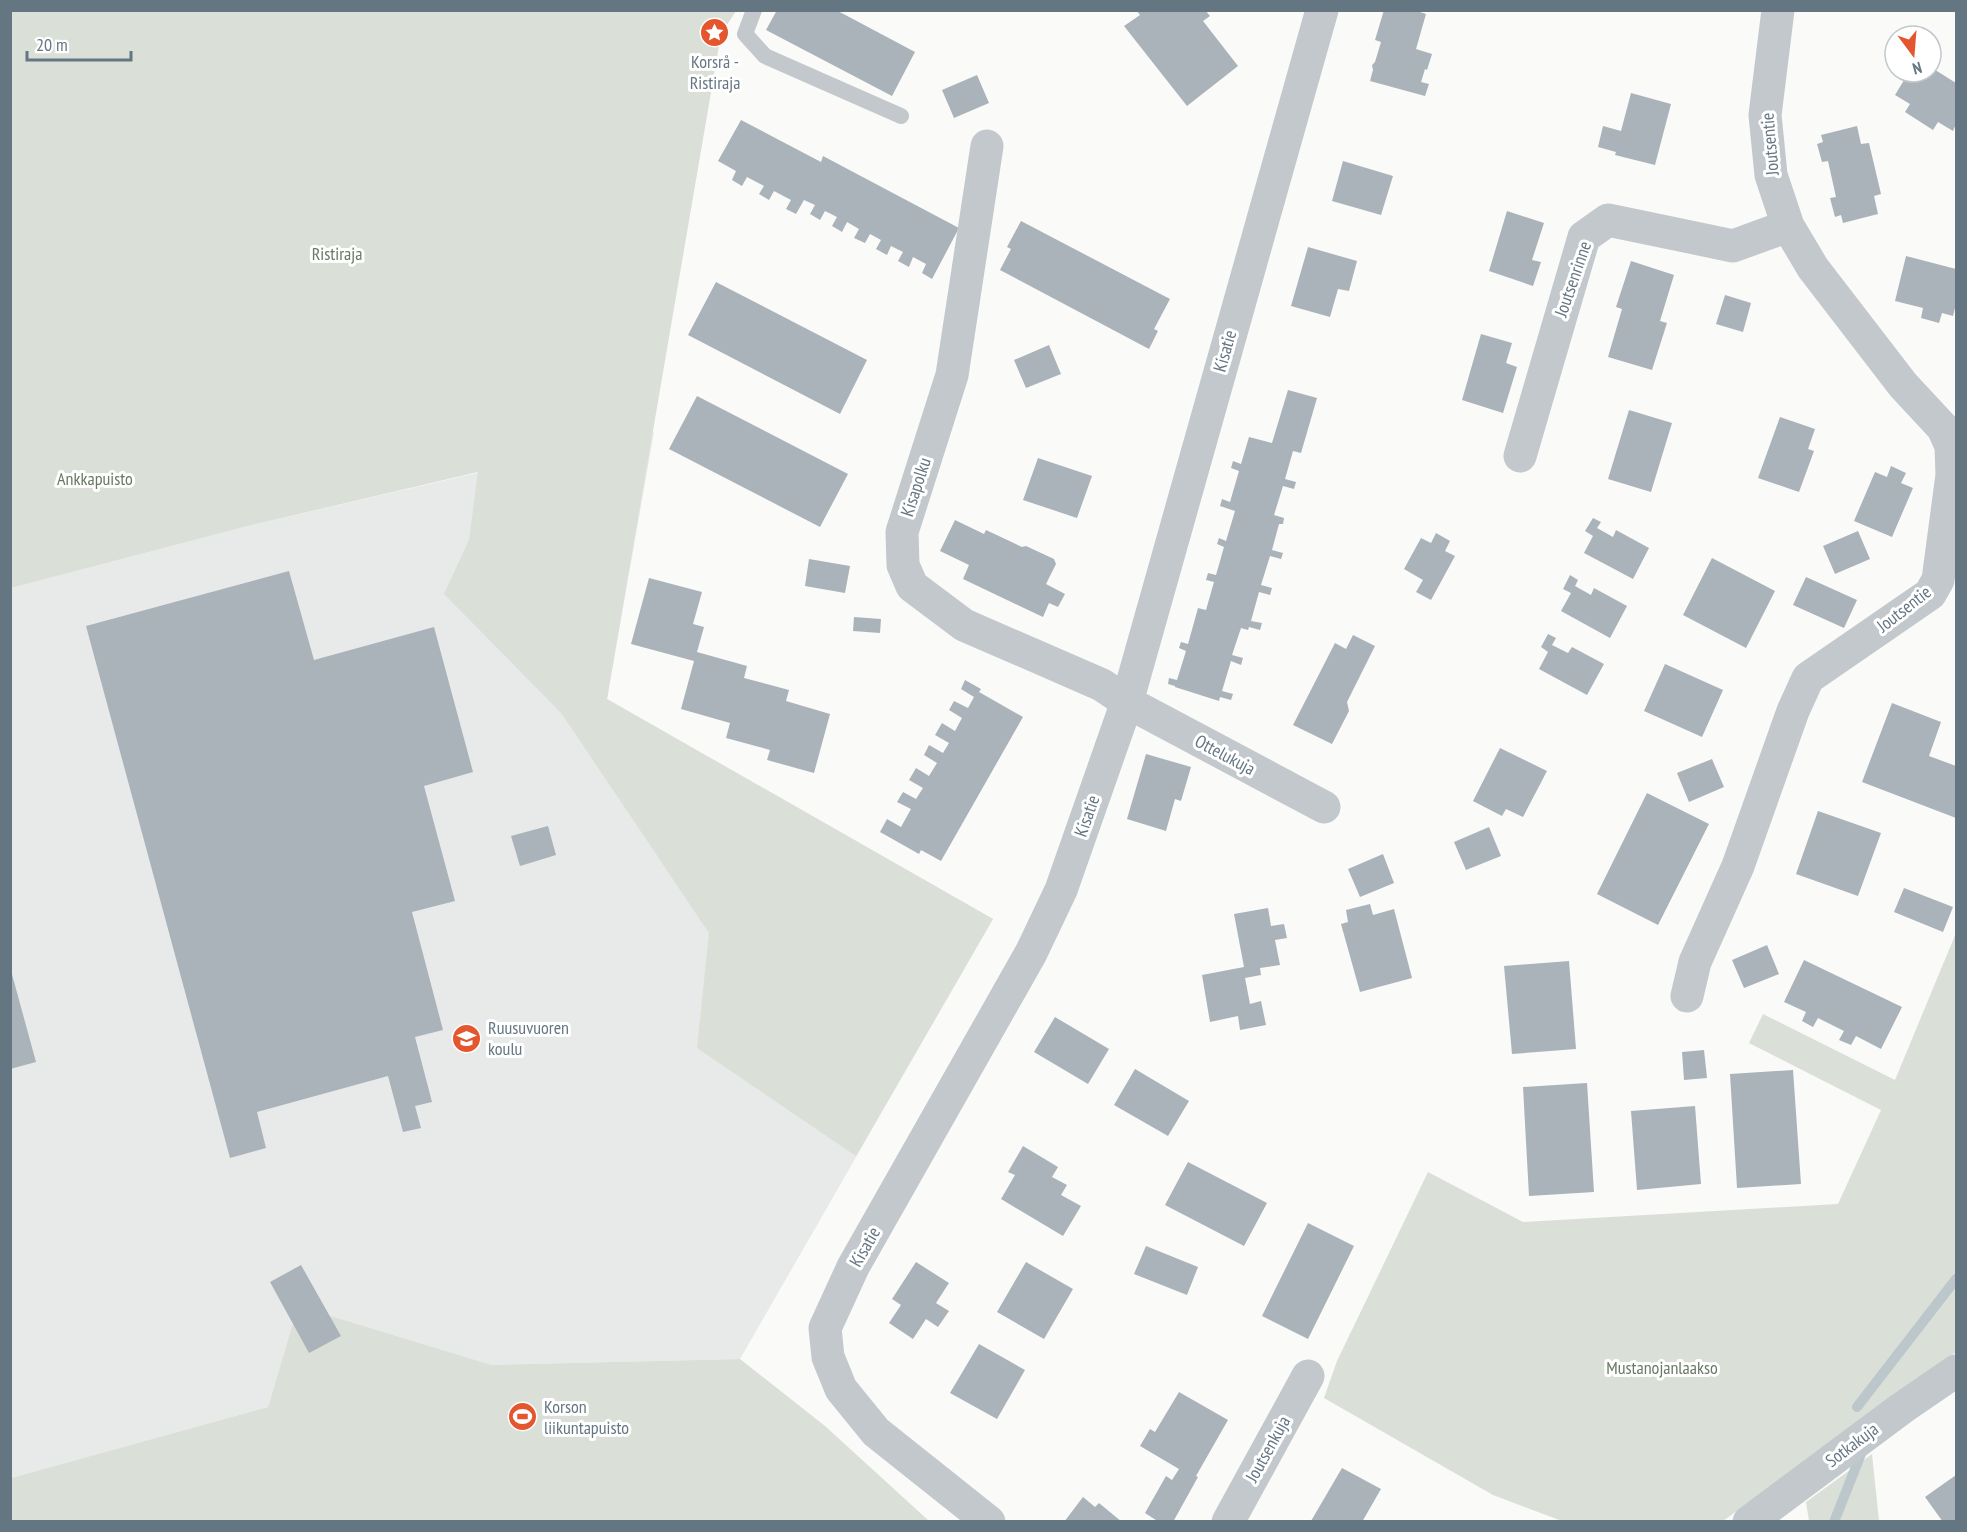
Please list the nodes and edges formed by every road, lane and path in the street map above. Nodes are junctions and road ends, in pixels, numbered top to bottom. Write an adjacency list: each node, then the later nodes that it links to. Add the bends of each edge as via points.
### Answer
1 (754, 10): 4 (lane, via 746,34 765,56)
2 (1322, 10): 8 (street, Kisatie)
3 (1778, 10): 6 (street, Joutsentie, via 1765,115 1771,176)
4 (901, 116)
5 (987, 146): 8 (street, Kisapolku, via 952,375 902,532 903,565 912,586 964,625 1102,685)
6 (1788, 226): 7 (street, Joutsenrinne, via 1733,246 1608,220 1584,237); 10 (street, Joutsentie, via 1813,268 1903,386 1944,428 1951,446 1952,476 1938,580 1930,594 1808,678 1792,711 1738,866 1695,962)
7 (1520, 456)
8 (1127, 702): 9 (street, Ottelukuja); 13 (street, Kisatie, via 1061,890 1031,953 852,1267 825,1328 828,1357 841,1389 876,1432)
9 (1324, 807)
10 (1687, 996)
11 (1956, 1371): 15 (street, Sotkakuja)
12 (1308, 1376): 14 (street, Joutsenkuja)
13 (989, 1521)
14 (1228, 1521)
15 (1749, 1521)

